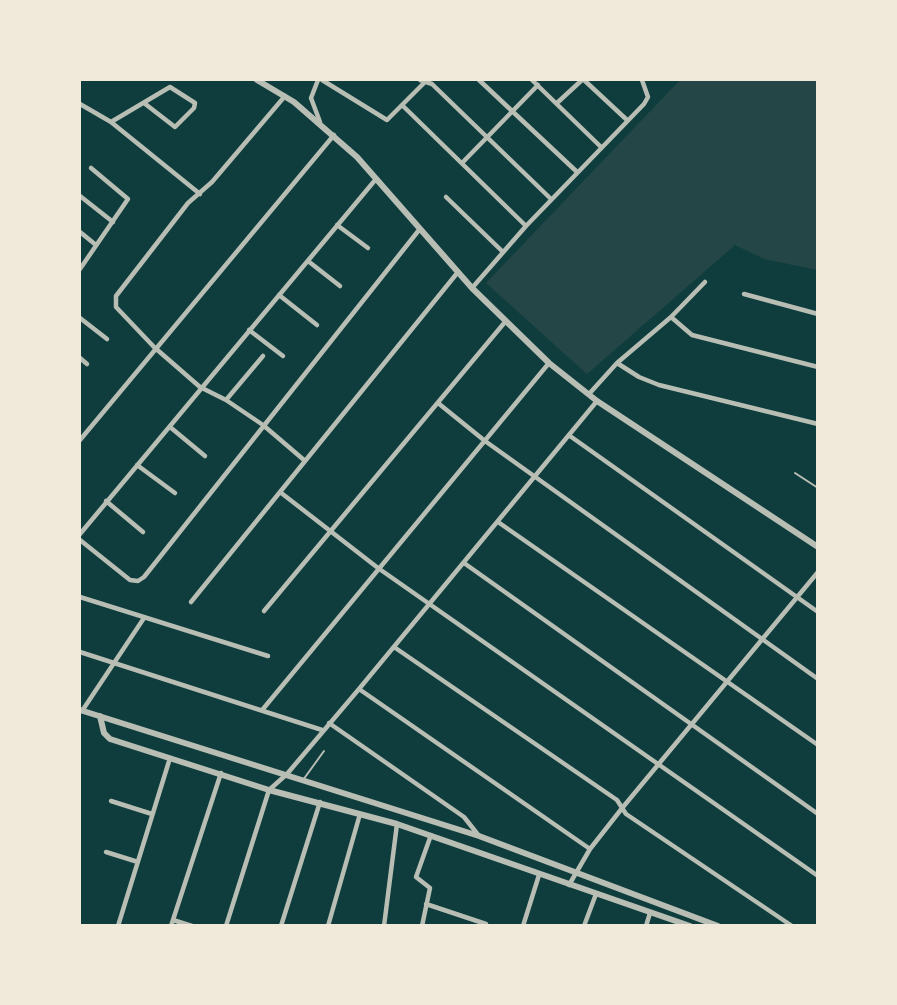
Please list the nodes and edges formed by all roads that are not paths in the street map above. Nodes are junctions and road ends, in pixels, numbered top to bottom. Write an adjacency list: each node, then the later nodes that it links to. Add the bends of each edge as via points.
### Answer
1 (257, 80): 11 (street)
2 (318, 80): 19 (street, via 311,98)
3 (322, 80): 15 (street, via 382,119 392,117)
4 (420, 80): 9 (street)
5 (479, 80): 16 (street)
6 (532, 80): 10 (street)
7 (583, 80): 13 (street); 17 (street)
8 (642, 80): 17 (street, via 648,97)
9 (427, 81): 15 (street); 21 (street)
10 (538, 85): 13 (street); 16 (street)
11 (285, 96): 19 (street); 27 (street)
12 (144, 103): 12 (street, via 170,87 195,103 176,127); 18 (street)
13 (557, 103): 22 (street)
14 (80, 104): 18 (street)
15 (403, 106): 23 (street)
16 (512, 111): 21 (street); 25 (street)
17 (627, 120): 22 (street)
18 (111, 122): 27 (street)
19 (320, 122): 20 (street)
20 (334, 135): 26 (street); 54 (street)
21 (487, 136): 23 (street); 30 (street)
22 (601, 147): 25 (street)
23 (462, 163): 33 (street)
24 (91, 168): 31 (street, via 128,199)
25 (576, 171): 30 (street)
26 (376, 179): 32 (street); 34 (street)
27 (200, 194): 54 (street, via 188,203 116,296 116,307)
28 (80, 195): 31 (street)
29 (446, 197): 38 (street)
30 (551, 199): 33 (street)
31 (113, 222): 36 (street)
32 (337, 225): 37 (street); 39 (street)
33 (526, 226): 38 (street)
34 (419, 230): 41 (street); 68 (street)
35 (80, 232): 36 (street)
36 (96, 245): 40 (street)
37 (368, 248)
38 (503, 252): 44 (street)
39 (308, 261): 43 (street); 46 (street)
40 (80, 269)
41 (458, 272): 44 (street); 74 (street)
42 (705, 282): 48 (street)
43 (340, 286)
44 (472, 288): 50 (street)
45 (744, 294): 47 (street)
46 (279, 296): 51 (street); 52 (street)
47 (818, 314)
48 (671, 317): 59 (street); 61 (street, via 692,335)
49 (80, 318): 53 (street)
50 (505, 322): 58 (street); 66 (street)
51 (317, 325)
52 (249, 330): 56 (street); 62 (street)
53 (107, 339)
54 (154, 347): 62 (street); 71 (street)
55 (263, 356): 64 (street)
56 (283, 356)
57 (80, 358): 60 (street)
58 (549, 363): 63 (street); 72 (street)
59 (617, 363): 63 (street); 67 (street, via 659,385)
60 (87, 364)
61 (818, 367)
62 (200, 387): 64 (street); 69 (street)
63 (589, 394): 65 (street)
64 (226, 400): 68 (street)
65 (597, 401): 70 (street); 87 (street)
66 (438, 403): 72 (street); 84 (street)
67 (818, 424)
68 (263, 425): 74 (street); 86 (street, via 138,581 130,580)
69 (170, 427): 73 (street); 75 (street)
70 (570, 436): 77 (street); 92 (street)
71 (80, 440)
72 (486, 441): 77 (street); 89 (street)
73 (206, 456)
74 (304, 460): 79 (street)
75 (137, 465): 80 (street); 81 (street)
76 (795, 473): 78 (lane)
77 (536, 477): 82 (street); 98 (street)
78 (818, 488)
79 (280, 492): 84 (street); 93 (street)
80 (176, 493)
81 (106, 501): 83 (street); 85 (street)
82 (498, 522): 88 (street); 104 (street)
83 (143, 532)
84 (330, 532): 89 (street); 95 (street)
85 (80, 534)
86 (80, 540)
87 (818, 547)
88 (464, 562): 94 (street); 110 (street)
89 (378, 568): 94 (street); 106 (street)
90 (818, 572): 92 (street)
91 (80, 597): 97 (street)
92 (798, 597): 96 (street); 98 (street)
93 (191, 602)
94 (429, 604): 99 (street); 115 (street)
95 (264, 611)
96 (818, 612)
97 (144, 618): 101 (street); 102 (street)
98 (763, 639): 103 (street); 104 (street)
99 (394, 647): 105 (street); 122 (street)
100 (80, 652): 102 (street)
101 (268, 656)
102 (113, 663): 106 (street); 107 (street)
103 (818, 679)
104 (727, 680): 110 (street); 112 (street)
105 (359, 689): 109 (street); 129 (street)
106 (263, 709): 111 (street)
107 (81, 710): 108 (street)
108 (100, 716): 114 (street, via 104,733 110,739); 117 (street)
109 (329, 723): 111 (street); 128 (street, via 464,817)
110 (690, 724): 115 (street); 125 (street)
111 (322, 730): 117 (street)
112 (818, 745)
113 (324, 751): 118 (lane)
114 (170, 758): 116 (street); 123 (street)
115 (657, 764): 122 (street); 134 (street)
116 (221, 773): 119 (street); 141 (street)
117 (287, 774): 118 (street); 119 (street)
118 (303, 780): 128 (street)
119 (269, 790): 121 (street); 146 (street)
120 (111, 801): 123 (street)
121 (320, 802): 124 (street); 147 (street)
122 (623, 807): 129 (street); 155 (street, via 626,814)
123 (152, 814): 131 (street)
124 (360, 814): 126 (street); 148 (street)
125 (818, 814)
126 (397, 824): 127 (street); 142 (street)
127 (431, 835): 133 (street); 137 (street, via 416,877 430,888)
128 (478, 836): 132 (street)
129 (590, 849): 132 (street)
130 (106, 852): 131 (street)
131 (138, 862): 144 (street)
132 (575, 873): 135 (street); 138 (street)
133 (539, 875): 135 (street); 150 (street)
134 (818, 876)
135 (569, 885): 136 (street)
136 (596, 894): 139 (street); 151 (street)
137 (426, 904): 143 (street); 149 (street)
138 (672, 909): 140 (street); 154 (street)
139 (650, 913): 140 (street); 152 (street)
140 (669, 918): 153 (street)
141 (172, 923): 145 (street)
142 (383, 924)
143 (486, 924)
144 (118, 926)
145 (192, 926)
146 (226, 926)
147 (281, 926)
148 (328, 926)
149 (422, 926)
150 (523, 926)
151 (584, 926)
152 (645, 926)
153 (690, 926)
154 (718, 926)
155 (792, 926)

